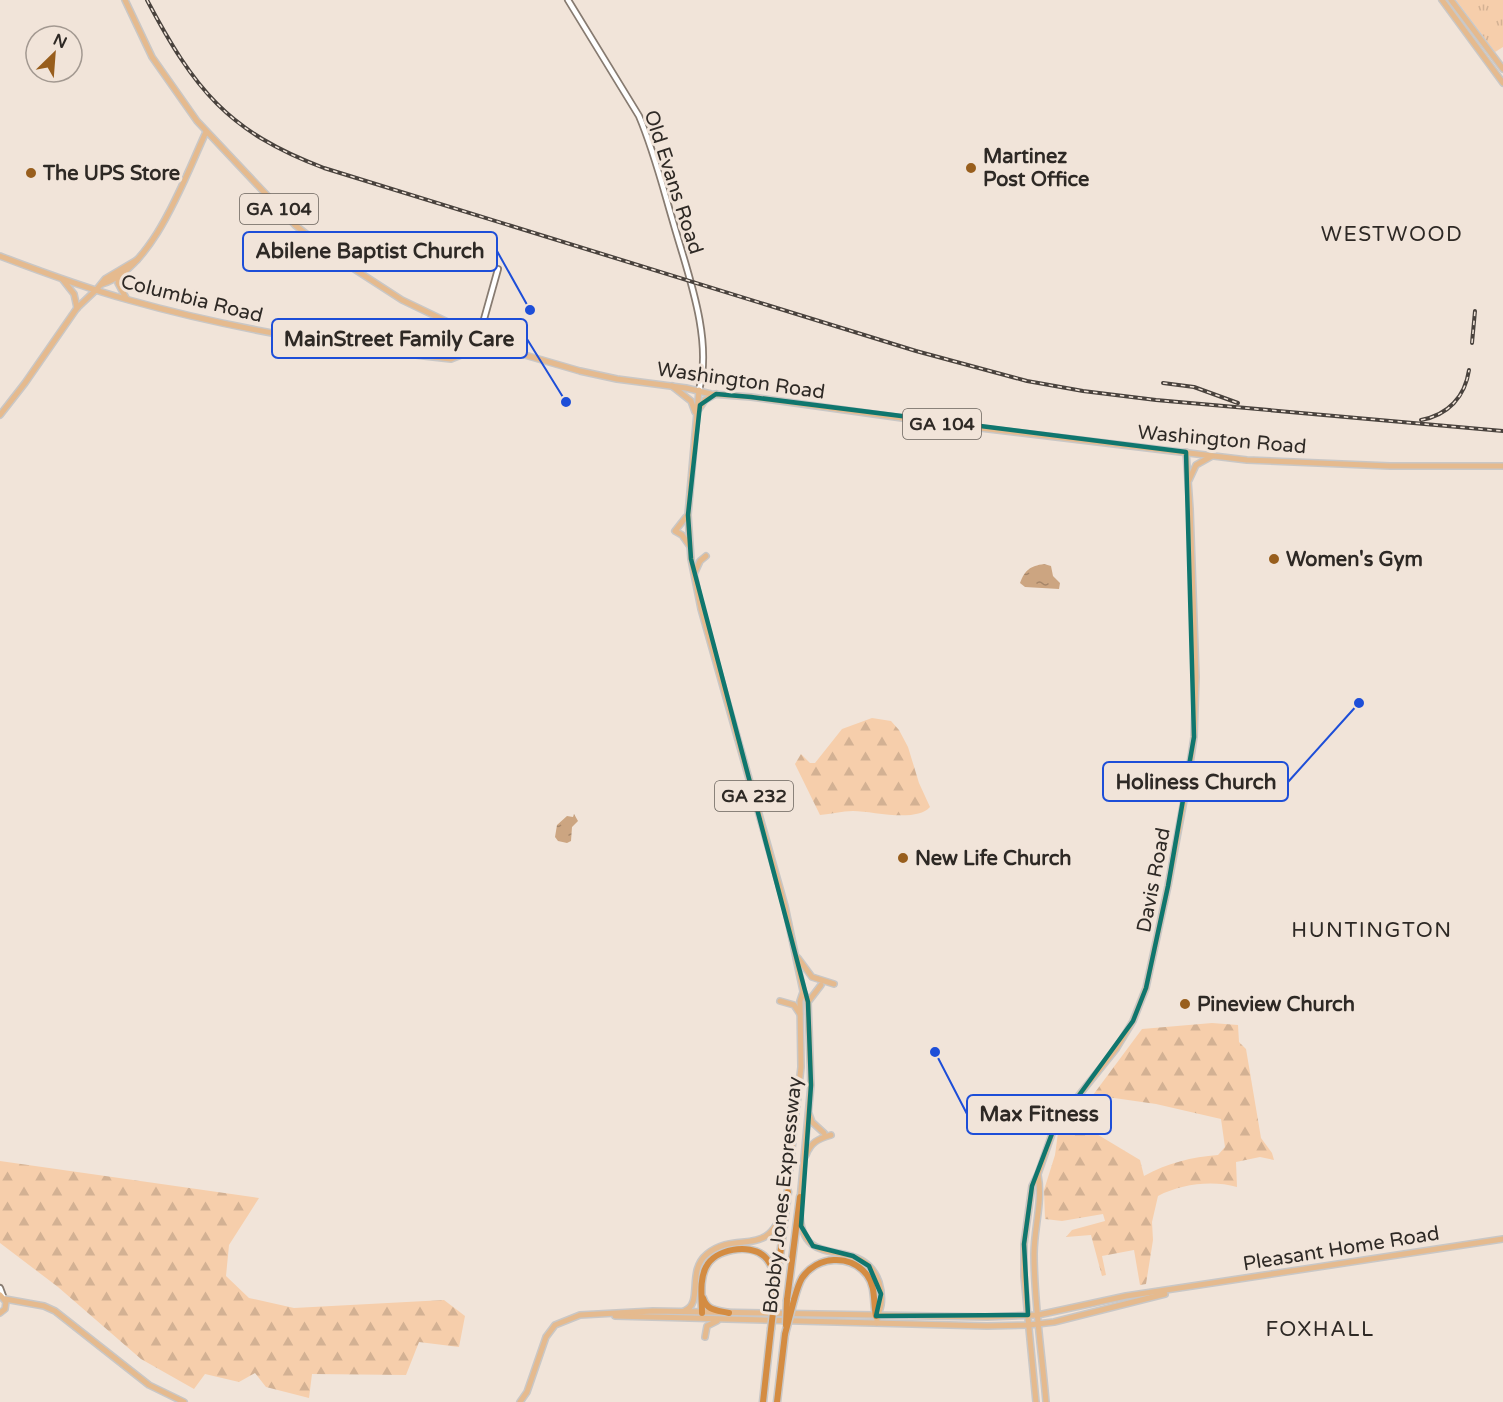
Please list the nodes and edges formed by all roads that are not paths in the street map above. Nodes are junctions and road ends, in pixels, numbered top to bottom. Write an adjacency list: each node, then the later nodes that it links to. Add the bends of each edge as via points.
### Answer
1 (125, 0): 7 (main road, Washington Road / GA 104, via 152,57)
2 (568, 0): 19 (street, Old Evans Road, via 639,116 647,136 698,313 703,349)
3 (1442, 0): 6 (main road)
4 (1451, 0): 5 (main road)
5 (1503, 69)
6 (1503, 82)
7 (206, 132): 9 (main road, via 165,219); 17 (main road, Washington Road / GA 104, via 295,225 334,256 402,300)
8 (0, 256): 12 (main road, Columbia Road)
9 (137, 260): 11 (main road); 13 (main road)
10 (498, 269): 17 (street)
11 (119, 275): 13 (main road); 15 (main road, via 118,283)
12 (62, 279): 14 (main road, Columbia Road); 16 (main road, via 74,294)
13 (102, 284): 14 (main road)
14 (97, 289): 15 (main road, Columbia Road); 16 (main road)
15 (127, 300): 17 (main road, Columbia Road, via 318,342 451,359 474,348)
16 (77, 308): 21 (main road)
17 (478, 337): 18 (main road, Washington Road / GA 104, via 582,371)
18 (671, 386): 19 (main road, Washington Road / GA 104); 22 (main road, via 691,400)
19 (699, 390): 20 (main road, Washington Road / GA 104); 22 (main road, Bobby Jones Expressway / GA 232)
20 (716, 394): 22 (main road, via 700,405); 23 (main road, Washington Road / GA 104)
21 (0, 415)
22 (697, 416): 27 (main road, Bobby Jones Expressway / GA 232)
23 (1186, 452): 24 (main road, Washington Road / GA 104); 26 (main road, Davis Road)
24 (1213, 456): 25 (main road, Washington Road / GA 104, via 1390,466); 26 (main road, via 1196,465)
25 (1503, 466)
26 (1188, 482): 42 (main road, Davis Road, via 1196,677 1194,737 1154,956 1133,1021 1053,1131)
27 (687, 515): 28 (main road, Bobby Jones Expressway / GA 232); 28 (main road, via 675,531)
28 (690, 547): 30 (main road, Bobby Jones Expressway / GA 232)
29 (706, 556): 30 (main road)
30 (694, 574): 31 (main road, Bobby Jones Expressway / GA 232)
31 (797, 955): 32 (main road, via 812,977); 34 (main road, Bobby Jones Expressway / GA 232)
32 (834, 984)
33 (821, 985): 36 (main road)
34 (803, 991): 36 (main road, Bobby Jones Expressway / GA 232); 37 (main road, Bobby Jones Expressway / GA 232)
35 (780, 1001): 37 (main road, via 794,1005)
36 (808, 1002): 38 (main road, Bobby Jones Expressway / GA 232)
37 (801, 1016): 43 (main road, Bobby Jones Expressway / GA 232, via 801,1067)
38 (808, 1113): 39 (main road); 41 (main road, Bobby Jones Expressway / GA 232)
39 (824, 1133)
40 (831, 1135): 41 (main road, via 812,1143)
41 (803, 1162): 44 (main road, Bobby Jones Expressway / GA 232)
42 (1038, 1174): 57 (main road, Davis Road, via 1034,1244); 59 (main road, Davis Road, via 1032,1186 1024,1244)
43 (788, 1192): 46 (main road, via 774,1230 757,1240 722,1247); 47 (highway, Bobby Jones Expressway / GA 232)
44 (800, 1197): 52 (highway, Bobby Jones Expressway / GA 232); 61 (main road, via 801,1226 808,1242 821,1250 858,1258 875,1275 881,1294)
45 (1503, 1239): 49 (main road, Pleasant Home Road)
46 (704, 1256): 55 (main road, via 697,1266 693,1303); 58 (main road, via 697,1276)
47 (777, 1280): 50 (highway, via 770,1263 760,1253 748,1249 729,1251 717,1255 706,1266); 67 (highway, Bobby Jones Expressway / GA 232, bridge)
48 (0, 1288): 51 (street)
49 (1184, 1289): 57 (main road, Pleasant Home Road, via 1126,1296); 62 (main road, Pleasant Home Road)
50 (702, 1295): 58 (highway); 60 (highway, via 709,1308)
51 (3, 1297): 53 (main road); 54 (main road)
52 (791, 1300): 61 (highway, via 810,1269 830,1260 845,1261 862,1269 870,1281); 68 (highway, Bobby Jones Expressway, bridge)
53 (20, 1303): 54 (main road); 65 (main road, via 55,1311 149,1385)
54 (2, 1311)
55 (679, 1312): 56 (main road); 58 (main road)
56 (604, 1314): 58 (main road); 66 (main road, via 580,1315 555,1325 546,1337)
57 (1038, 1315): 59 (main road, Pleasant Home Road); 62 (main road, Davis Road)
58 (699, 1316): 60 (main road)
59 (1028, 1316): 61 (main road, Pleasant Home Road); 63 (main road, Davis Road)
60 (730, 1317): 61 (main road); 64 (main road, via 710,1324)
61 (877, 1319): 63 (main road, Pleasant Home Road)
62 (1038, 1324): 63 (main road, Pleasant Home Road); 70 (main road, Davis Road)
63 (1029, 1325): 69 (main road, Davis Road)
64 (705, 1337)
65 (184, 1402)
66 (520, 1402)
67 (763, 1402)
68 (777, 1402)
69 (1036, 1402)
70 (1046, 1402)

